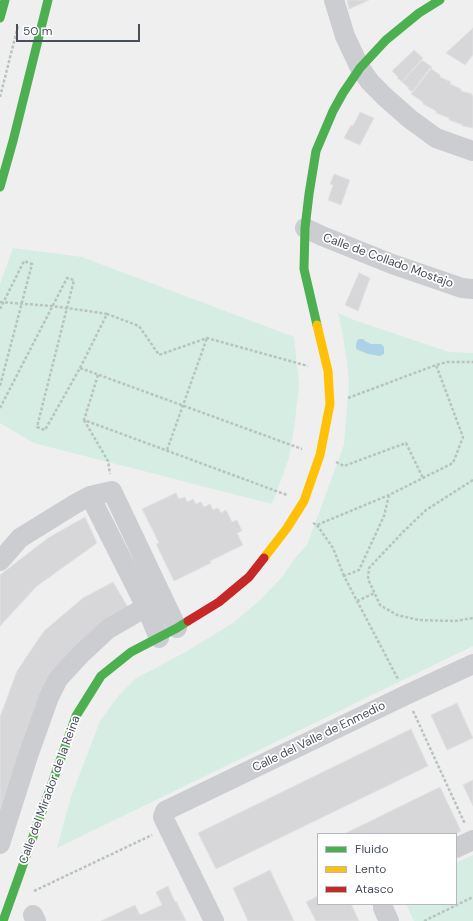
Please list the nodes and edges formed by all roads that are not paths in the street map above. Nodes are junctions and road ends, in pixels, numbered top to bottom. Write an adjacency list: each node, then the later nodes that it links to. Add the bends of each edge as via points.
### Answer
1 (4, 0): 5 (street)
2 (48, 0): 8 (street)
3 (334, 0): 6 (street, via 345,36)
4 (440, 0): 6 (street, Calle del Mirador de la Reina, via 419,13 386,40)
5 (0, 18)
6 (360, 68): 7 (street, via 370,82 410,119 436,138); 9 (street, Calle del Mirador de la Reina, via 332,111 316,151)
7 (473, 151)
8 (0, 187)
9 (305, 228): 10 (street, Calle de Collado Mostajo, via 392,264 462,288); 14 (street, Calle del Mirador de la Reina, via 304,269 328,371 330,404 320,455 304,501 287,528 249,577 219,602)
10 (473, 289)
11 (90, 496): 12 (street, via 20,538); 13 (street); 14 (street, via 112,491)
12 (0, 561)
13 (146, 607): 15 (street); 18 (street, via 108,629 58,679 49,697)
14 (177, 628): 15 (street, Calle del Mirador de la Reina)
15 (160, 638): 21 (street, Calle del Mirador de la Reina, via 132,652 101,676 76,716)
16 (473, 664): 22 (street, Calle del Valle de Enmedio, via 406,695 167,819)
17 (469, 832): 19 (street)
18 (0, 844)
19 (457, 847)
20 (383, 905): 23 (street)
21 (3, 921)
22 (214, 921)
23 (389, 921)

